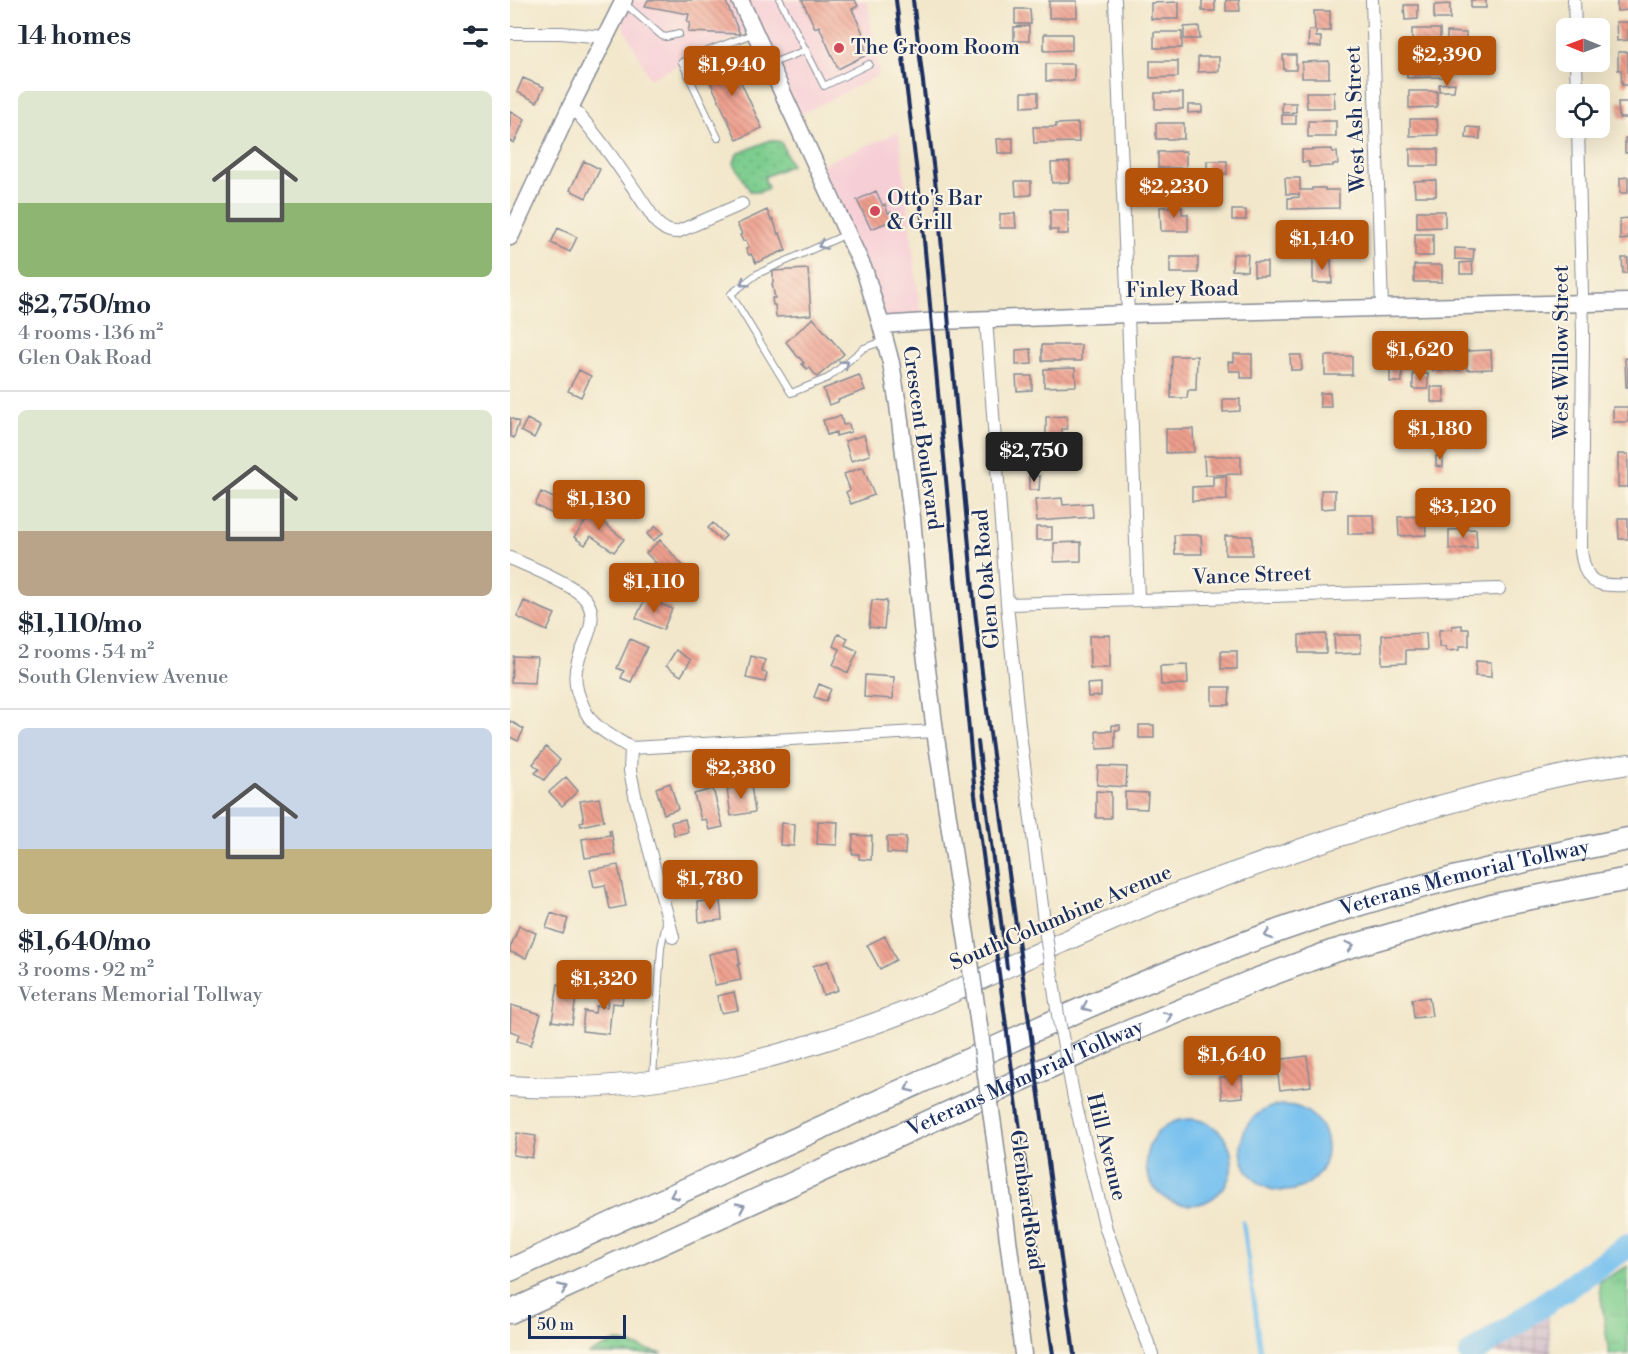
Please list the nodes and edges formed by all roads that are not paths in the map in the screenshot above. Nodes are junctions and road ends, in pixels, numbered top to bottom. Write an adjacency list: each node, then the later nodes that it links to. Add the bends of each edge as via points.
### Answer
1 (740, 0): 9 (main road, Crescent Boulevard)
2 (780, 0): 12 (lane)
3 (1115, 0): 24 (street)
4 (1372, 0): 23 (street, West Ash Street)
5 (1574, 0): 7 (street)
6 (623, 1): 10 (lane, via 662,36); 11 (main road)
7 (1575, 18)
8 (510, 33): 11 (street)
9 (755, 33): 13 (main road, Crescent Boulevard); 16 (lane, via 682,62)
10 (679, 34)
11 (604, 37): 15 (main road)
12 (806, 50): 13 (lane); 14 (lane, via 824,86)
13 (769, 64): 19 (main road, Crescent Boulevard)
14 (869, 64)
15 (571, 106): 18 (street, via 664,229 677,232); 20 (main road)
16 (718, 138)
17 (1578, 138): 22 (street, West Willow Street)
18 (742, 204)
19 (849, 234): 26 (main road, Crescent Boulevard); 26 (lane, one-way to 26, via 757,274 730,294 791,393 828,378)
20 (510, 237)
21 (1628, 302): 22 (main road, Finley Road)
22 (1582, 303): 23 (main road, Finley Road); 28 (street, West Willow Street, via 1581,551 1589,576 1599,584)
23 (1382, 308): 24 (main road, Finley Road)
24 (1128, 314): 25 (main road, Finley Road); 30 (street)
25 (986, 319): 26 (main road, Finley Road); 31 (street, Glen Oak Road)
26 (883, 333): 32 (main road, Crescent Boulevard, via 898,405)
27 (510, 558): 33 (street, via 579,591 588,601 592,622 576,674 580,701 595,724)
28 (1628, 585)
29 (1498, 589): 30 (street, Vance Street)
30 (1138, 599): 31 (street, Vance Street)
31 (1007, 604): 35 (street, Glen Oak Road)
32 (935, 731): 33 (street); 44 (main road, Glenbard Road, bridge)
33 (631, 748): 38 (street, via 630,771 636,800)
34 (1628, 764): 40 (main road, South Columbine Avenue, via 1554,777 1429,808 1292,851 1171,896 873,1024 775,1056)
35 (1029, 800): 45 (street, Hill Avenue, bridge, via 1058,1016 1074,1098 1106,1229)
36 (1628, 839): 42 (highway, Veterans Memorial Tollway, one-way to 42, via 1482,870 1347,908 1240,945 1101,1000)
37 (1628, 879): 43 (highway, Veterans Memorial Tollway, one-way to 37, via 1092,1048 1253,981 1330,952 1495,905)
38 (667, 916): 39 (street); 40 (lane, via 661,947)
39 (674, 937)
40 (652, 1081): 41 (main road, South Columbine Avenue, via 588,1088)
41 (510, 1086)
42 (510, 1270)
43 (510, 1312)
44 (1023, 1354)
45 (1152, 1354)

